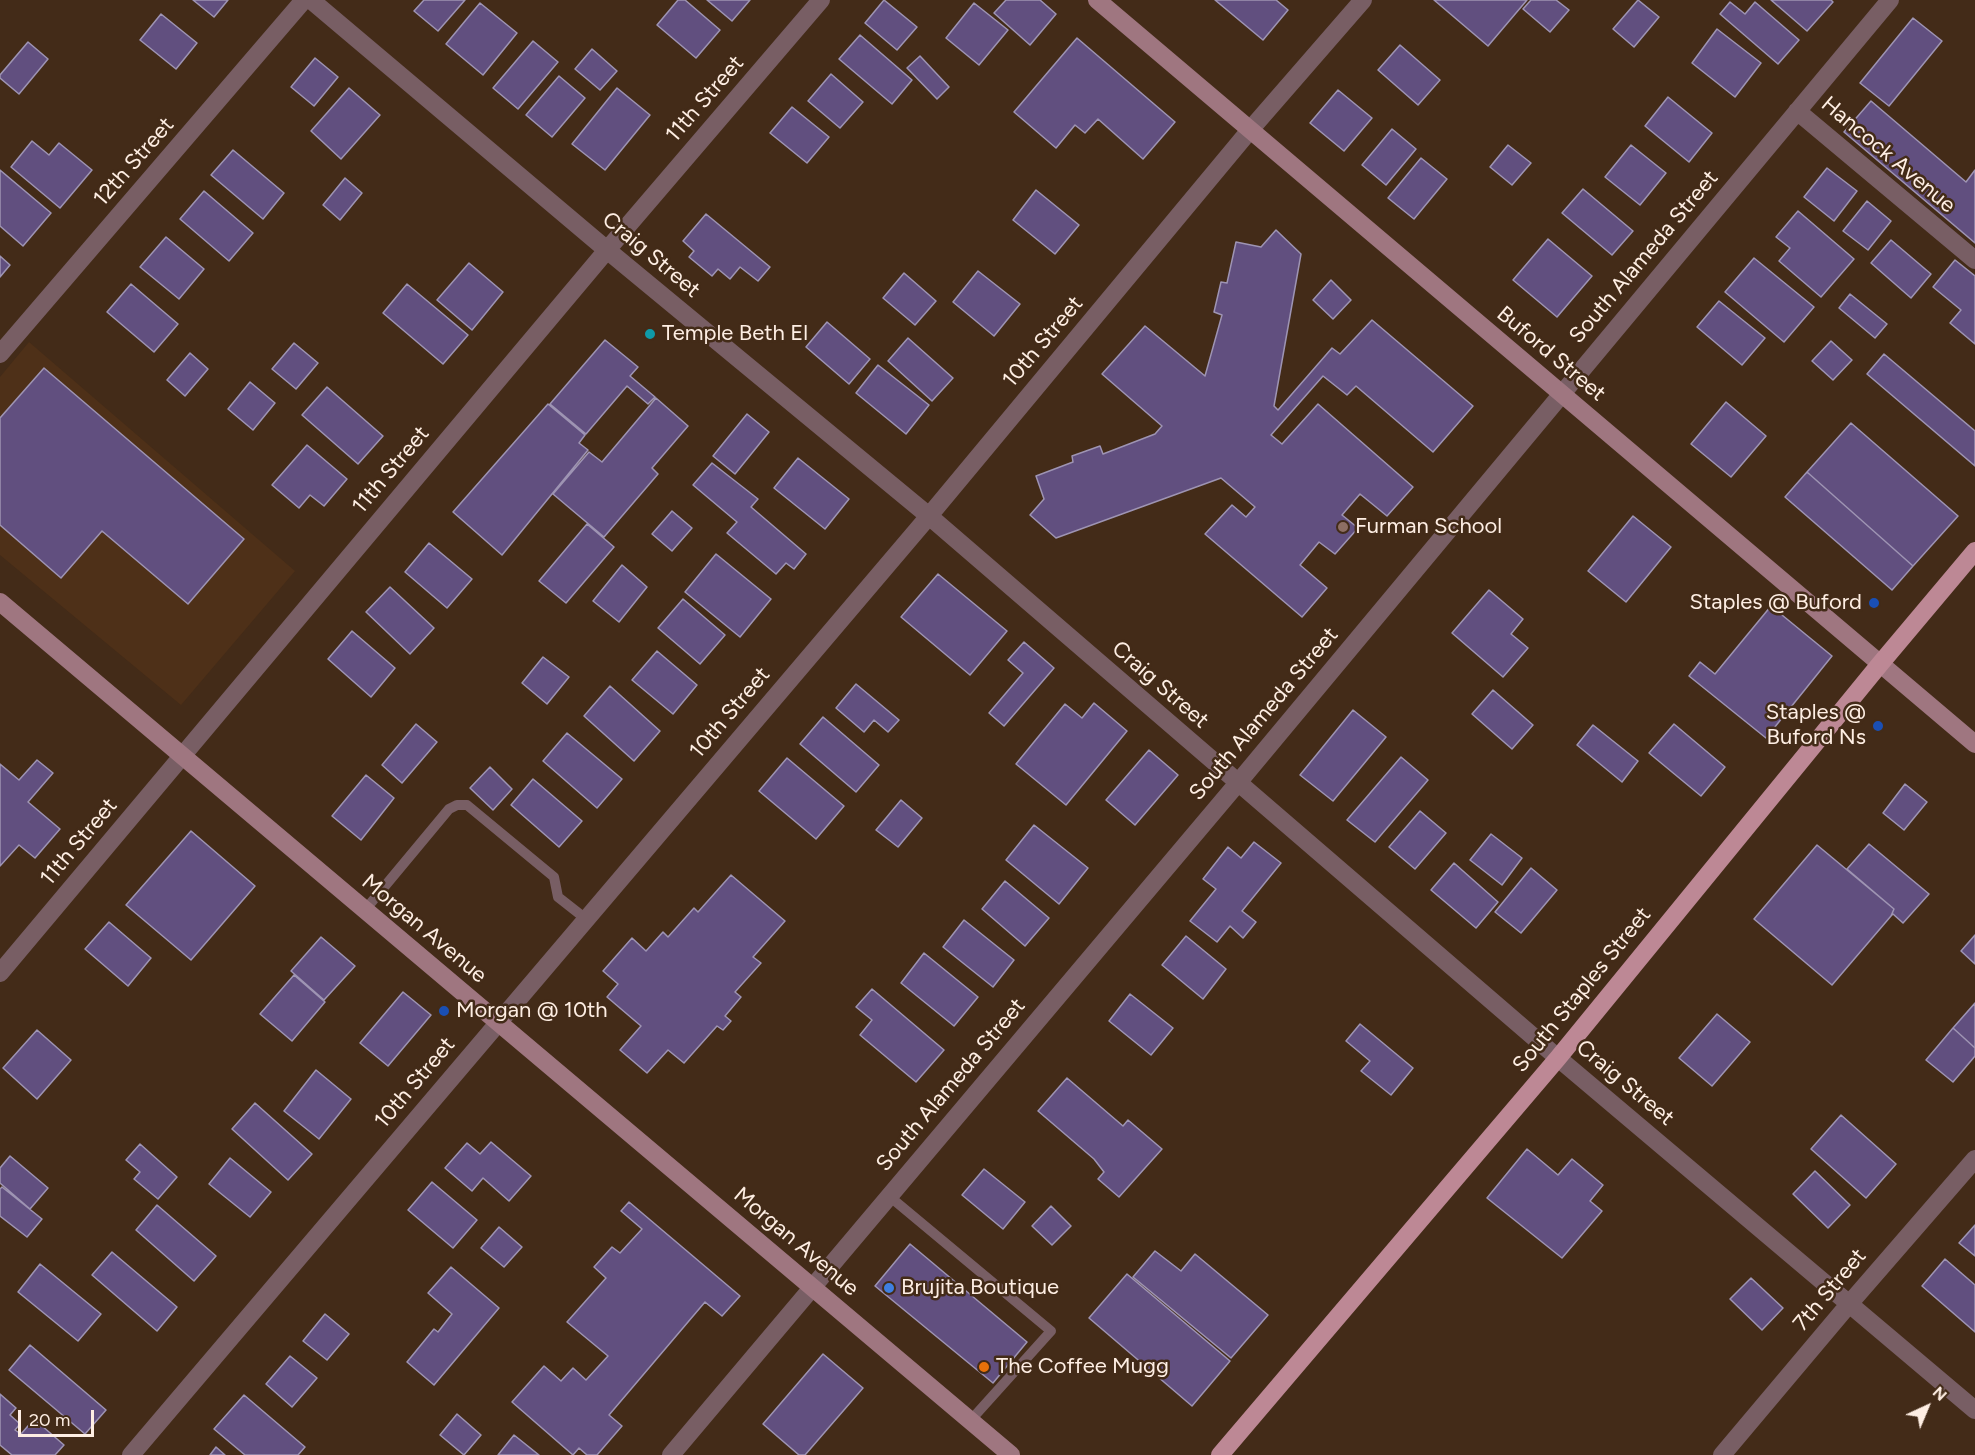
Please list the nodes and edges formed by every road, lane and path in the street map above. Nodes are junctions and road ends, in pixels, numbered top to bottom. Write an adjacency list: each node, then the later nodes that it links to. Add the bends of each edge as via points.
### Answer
1 (304, 0): 11 (street, 12th Street)
2 (310, 0): 9 (street, Craig Street)
3 (821, 0): 9 (street, 11th Street)
4 (1097, 0): 8 (main road, Buford Street)
5 (1363, 0): 8 (street, 10th Street)
6 (1889, 0): 7 (street, South Alameda Street)
7 (1797, 111): 10 (street, Hancock Avenue); 12 (street, South Alameda Street)
8 (1250, 130): 12 (main road, Buford Street); 13 (street, 10th Street)
9 (607, 250): 13 (street, Craig Street); 18 (street, 11th Street)
10 (1975, 260)
11 (0, 354)
12 (1562, 394): 16 (main road, Buford Street); 19 (street, South Alameda Street)
13 (929, 516): 19 (street, Craig Street); 21 (street, 10th Street)
14 (1975, 551): 16 (main road, South Staples Street)
15 (0, 602): 18 (main road, Morgan Avenue)
16 (1880, 664): 17 (main road, Buford Street); 24 (main road, South Staples Street)
17 (1975, 744)
18 (183, 757): 20 (main road, Morgan Avenue); 22 (street, 11th Street)
19 (1237, 784): 24 (street, Craig Street); 26 (street, South Alameda Street)
20 (365, 910): 21 (lane, via 449,809 467,805 554,877 558,897); 23 (main road, Morgan Avenue)
21 (586, 919): 23 (street, 10th Street)
22 (0, 973)
23 (498, 1023): 27 (main road, Morgan Avenue); 31 (street, 10th Street)
24 (1558, 1058): 28 (street, Craig Street); 34 (main road, South Staples Street)
25 (1975, 1159): 28 (street, 7th Street)
26 (889, 1196): 27 (street, South Alameda Street); 30 (lane, via 1051,1330)
27 (812, 1288): 30 (main road, Morgan Avenue); 32 (street, South Alameda Street)
28 (1850, 1303): 29 (street, Craig Street); 35 (street, 7th Street)
29 (1975, 1410)
30 (970, 1421): 33 (main road, Morgan Avenue)
31 (131, 1455)
32 (671, 1455)
33 (1011, 1455)
34 (1220, 1455)
35 (1722, 1455)

